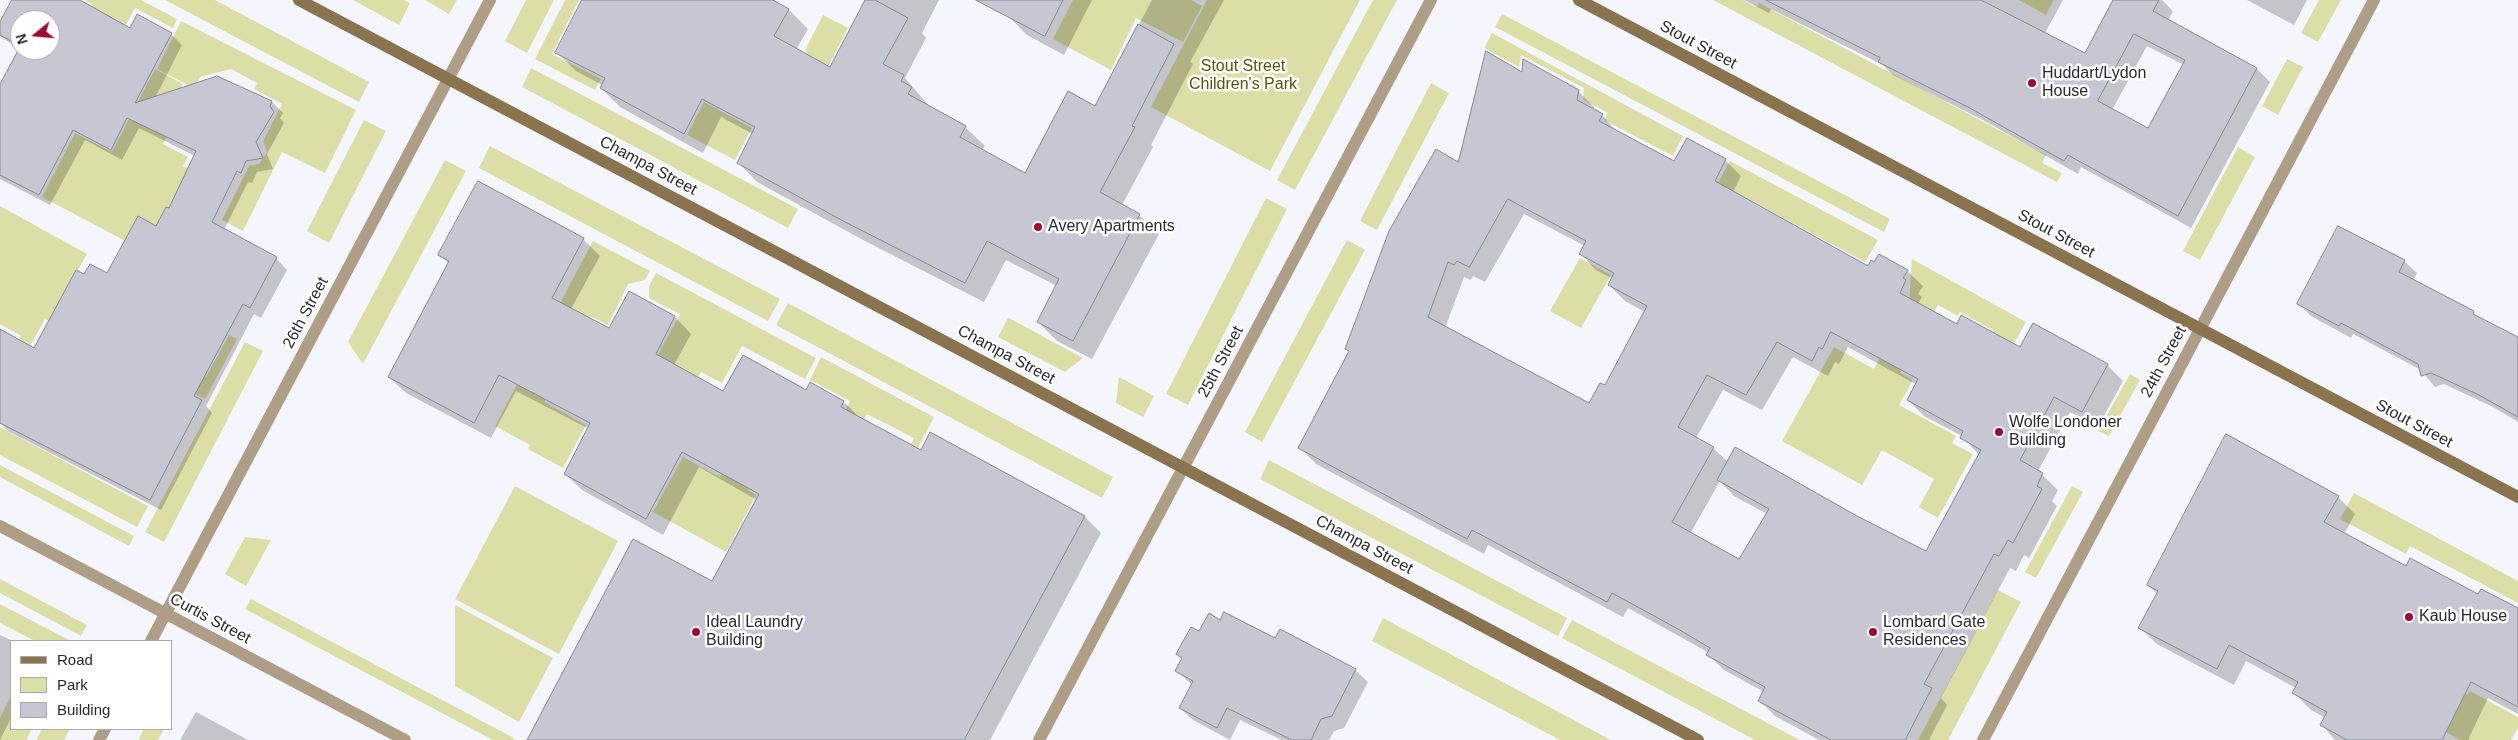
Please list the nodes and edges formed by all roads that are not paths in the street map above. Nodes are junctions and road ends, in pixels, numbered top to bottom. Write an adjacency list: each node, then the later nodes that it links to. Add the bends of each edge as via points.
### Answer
1 (299, 0): 6 (main road, Champa Street)
2 (490, 0): 6 (street, 26th Street)
3 (1432, 0): 8 (street, 25th Street)
4 (1579, 0): 7 (main road, Stout Street)
5 (2374, 0): 7 (street, 24th Street)
6 (448, 79): 8 (main road, Champa Street); 11 (street, 26th Street)
7 (2200, 329): 9 (main road, Stout Street); 16 (street, 24th Street)
8 (1184, 468): 14 (street, 25th Street); 15 (main road, Champa Street)
9 (2518, 497)
10 (0, 526): 11 (street, Curtis Street)
11 (166, 614): 12 (street, 26th Street); 13 (street, Curtis Street)
12 (152, 640)
13 (405, 740)
14 (1039, 740)
15 (1698, 740)
16 (1983, 740)

